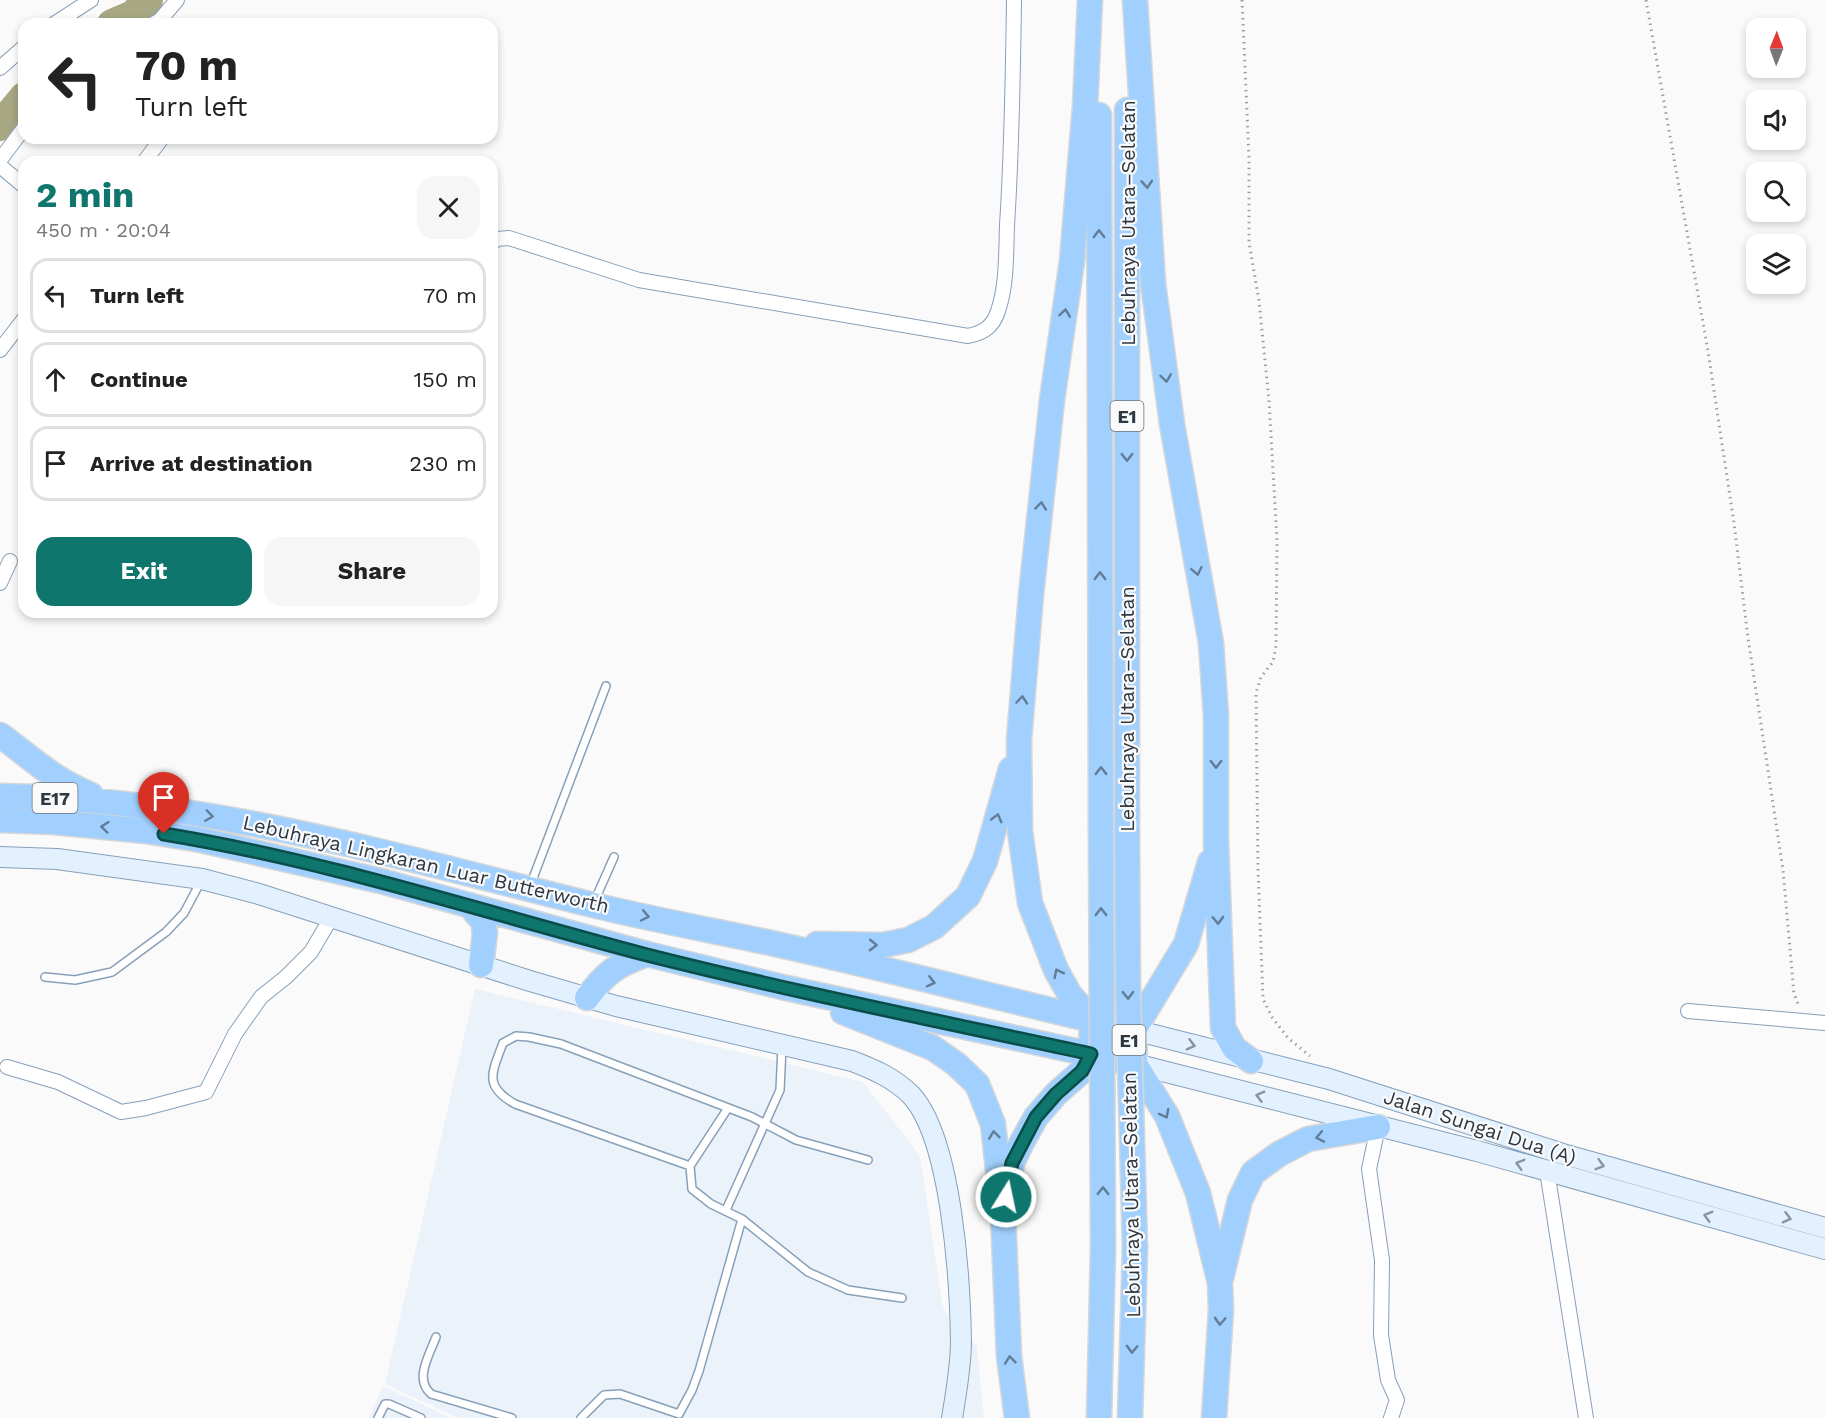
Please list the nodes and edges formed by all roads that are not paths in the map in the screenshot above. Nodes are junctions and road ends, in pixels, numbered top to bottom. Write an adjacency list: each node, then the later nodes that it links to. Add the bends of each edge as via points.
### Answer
1 (91, 0): 7 (street)
2 (177, 0): 8 (street)
3 (1014, 0): 15 (street, via 1012,146 1004,280 998,312 983,333 968,336 639,280 509,238)
4 (1090, 0): 22 (highway, one-way to 4, via 1052,400 1072,261)
5 (1097, 0): 70 (highway, Lebuhraya Utara–Selatan / E1, one-way to 5, bridge, via 1103,1250)
6 (1133, 0): 26 (highway, one-way to 26, via 1153,283 1172,424 1210,643 1216,716); 71 (highway, Lebuhraya Utara–Selatan / E1, one-way to 71, bridge, via 1127,111 1128,992 1135,1248)
7 (63, 18)
8 (162, 18)
9 (18, 52): 10 (street)
10 (0, 68)
11 (18, 136): 12 (street)
12 (0, 160)
13 (0, 166): 14 (street)
14 (18, 181)
15 (498, 239)
16 (18, 327): 17 (street)
17 (0, 350)
18 (10, 561): 19 (street)
19 (0, 584)
20 (606, 686): 30 (lane)
21 (0, 735): 24 (highway, via 68,786)
22 (1019, 740): 34 (highway, one-way to 22, via 883,945 908,940 934,927 968,896 986,861); 41 (highway, one-way to 22, via 1070,995 1056,970 1030,903 1020,831)
23 (0, 796): 24 (highway, Lebuhraya Lingkaran Luar Butterworth / E17)
24 (110, 802): 30 (highway, Lebuhraya Lingkaran Luar Butterworth / E17, one-way to 30, via 233,819 333,839)
25 (0, 820): 31 (highway, Lebuhraya Lingkaran Luar Butterworth / E17, one-way to 25, via 201,840 146,831)
26 (1216, 840): 43 (highway, via 1186,944); 46 (highway, one-way to 46, via 1223,1028 1234,1048)
27 (0, 857): 29 (main road, via 57,859)
28 (614, 857): 32 (lane)
29 (202, 879): 33 (main road); 37 (lane, via 184,913 166,932 112,972 75,980)
30 (529, 888): 32 (highway, Lebuhraya Lingkaran Luar Butterworth / E17)
31 (469, 905): 35 (highway, Lebuhraya Lingkaran Luar Butterworth / E17); 36 (highway, via 483,921)
32 (593, 905): 34 (highway, Lebuhraya Lingkaran Luar Butterworth / E17, one-way to 34)
33 (331, 918): 36 (main road); 48 (street, via 311,952 261,997 235,1034 206,1092 121,1112 58,1082)
34 (772, 943): 41 (highway, one-way to 41)
35 (647, 954): 38 (highway, Lebuhraya Lingkaran Luar Butterworth / E17); 39 (highway, via 610,971)
36 (480, 965): 39 (main road)
37 (45, 977)
38 (782, 987): 45 (highway); 56 (highway, one-way to 38, via 993,1124 977,1084 933,1048)
39 (588, 998): 44 (main road)
40 (1688, 1011): 42 (street)
41 (1092, 1020): 43 (highway); 45 (highway)
42 (1819, 1023)
43 (1134, 1030): 46 (main road, Jalan Sungai Dua (A), one-way to 46); 47 (highway)
44 (782, 1044): 50 (lane, via 780,1090); 68 (main road, via 852,1061 884,1074 911,1095 928,1120 942,1161 955,1242 961,1343)
45 (1091, 1054): 47 (highway); 56 (highway, via 1082,1071 1036,1117 1021,1144 1012,1163)
46 (1251, 1061): 58 (main road, Jalan Sungai Dua (A), one-way to 58, via 1329,1079 1563,1154)
47 (1135, 1064): 51 (main road, Jalan Sungai Dua (A), one-way to 47); 60 (highway, one-way to 60, via 1167,1116 1198,1193)
48 (7, 1067)
49 (728, 1108): 50 (lane); 53 (lane); 53 (lane, via 561,1044 516,1036 503,1043 492,1074 500,1096)
50 (765, 1124): 52 (lane, via 796,1140); 55 (lane)
51 (1378, 1127): 54 (main road, Jalan Sungai Dua (A), one-way to 51); 60 (highway, one-way to 60, via 1308,1139 1253,1173 1240,1200); 73 (street, via 1369,1169 1382,1260 1381,1335 1388,1380 1397,1400)
52 (868, 1160)
53 (690, 1166): 55 (lane, via 692,1189)
54 (1547, 1171): 59 (main road, Jalan Sungai Dua (A), one-way to 54); 74 (street)
55 (726, 1210): 57 (lane)
56 (1004, 1214): 69 (highway, one-way to 56, via 1009,1356)
57 (742, 1219): 61 (lane, via 808,1272 848,1290); 63 (lane, via 699,1371)
58 (1825, 1228)
59 (1825, 1249)
60 (1220, 1283): 72 (highway, one-way to 72)
61 (902, 1298)
62 (436, 1337): 66 (lane, via 422,1376 424,1388 431,1394)
63 (679, 1416): 67 (lane, via 620,1394 604,1395)
64 (378, 1418): 65 (lane, via 385,1404)
65 (420, 1418)
66 (512, 1418)
67 (581, 1418)
68 (952, 1418)
69 (1017, 1418)
70 (1099, 1418)
71 (1130, 1418)
72 (1214, 1418)
73 (1391, 1418)
74 (1586, 1418)

